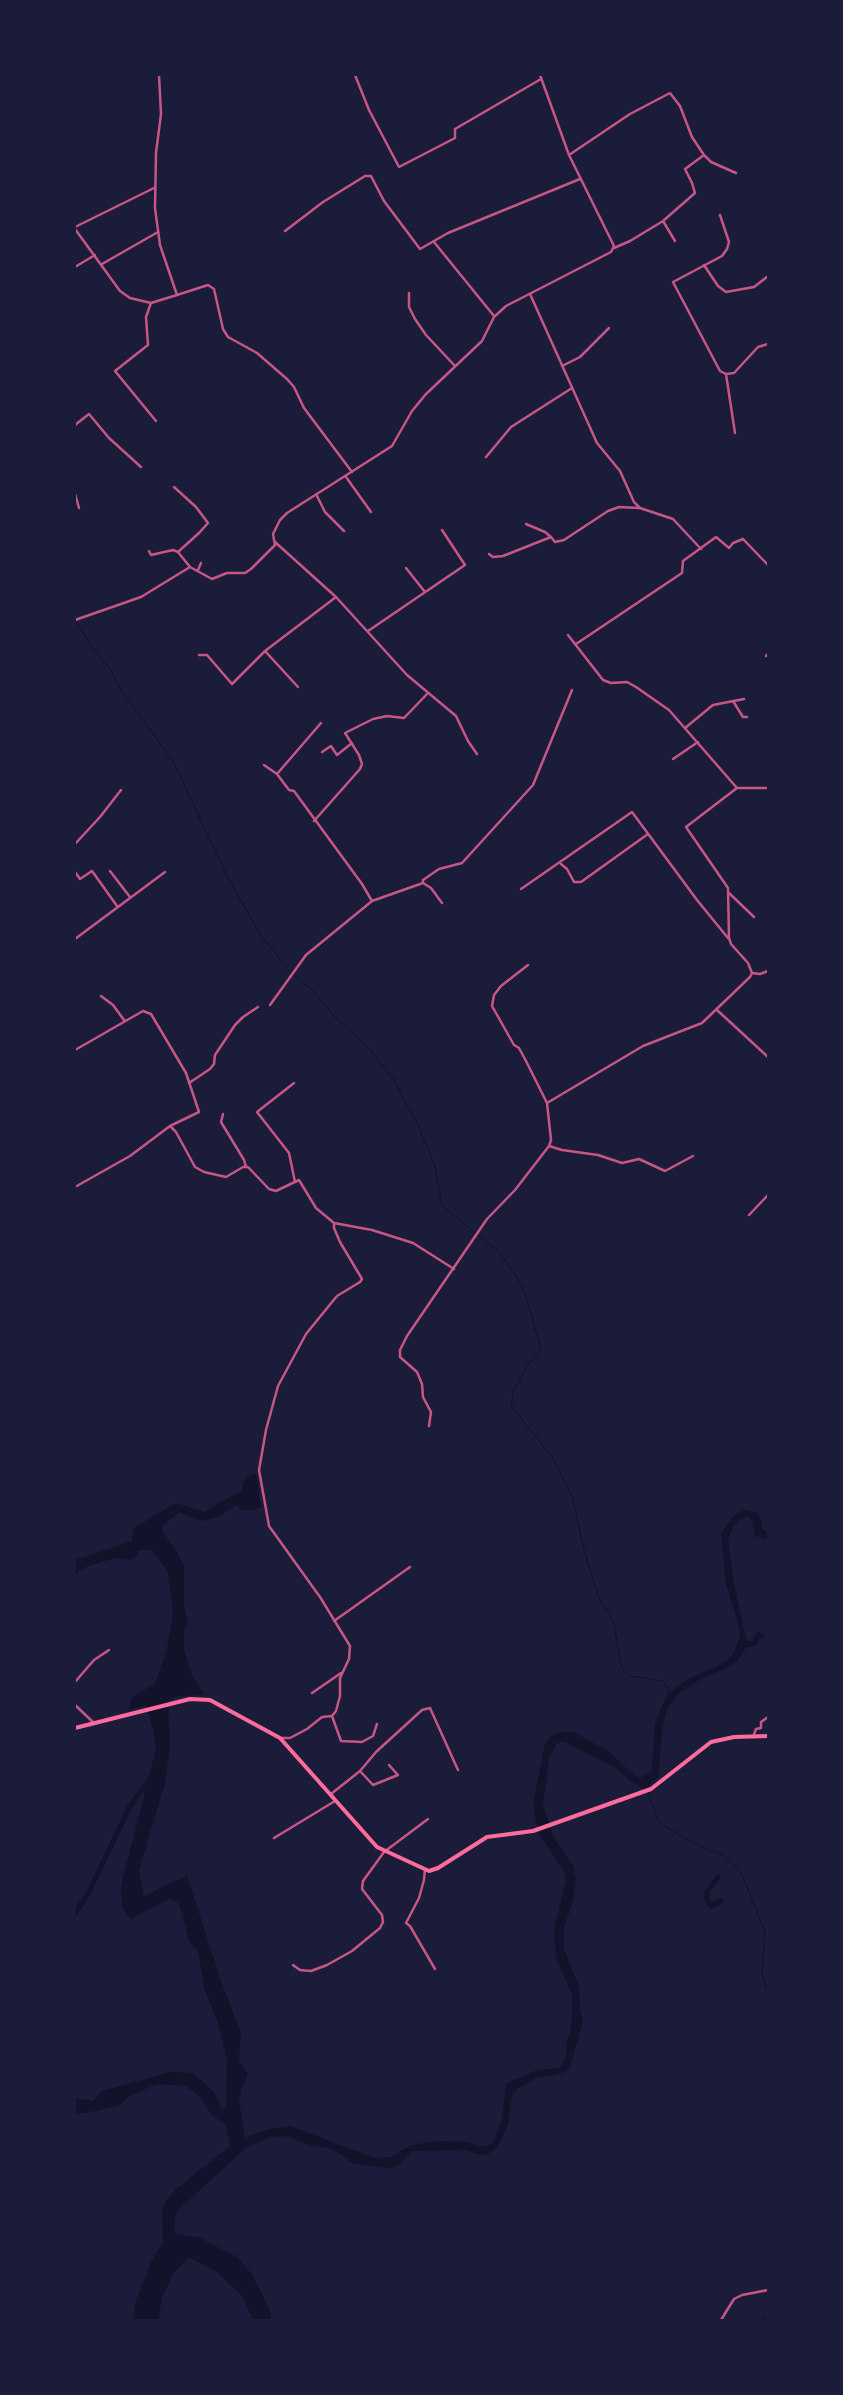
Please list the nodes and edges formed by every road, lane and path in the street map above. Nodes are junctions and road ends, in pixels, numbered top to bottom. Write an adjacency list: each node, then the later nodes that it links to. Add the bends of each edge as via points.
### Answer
1 (159, 75): 9 (street, via 161,114)
2 (355, 75): 4 (street, via 399,167 455,138 455,129)
3 (540, 75): 4 (street)
4 (542, 79): 5 (street)
5 (569, 155): 6 (street, via 630,114 670,94 680,106 692,137); 8 (street)
6 (704, 155): 7 (street, via 711,162); 11 (street, via 685,169 695,193)
7 (736, 173)
8 (580, 179): 16 (street, via 448,233); 17 (street)
9 (155, 188): 12 (street); 14 (street)
10 (720, 215): 20 (street, via 729,242 727,249 722,256)
11 (663, 221): 15 (street); 17 (street)
12 (75, 228): 18 (street)
13 (286, 231): 16 (street, via 323,202 365,176 371,176 384,201 420,249)
14 (158, 232): 19 (street); 25 (street)
15 (675, 241)
16 (434, 242): 27 (street)
17 (614, 247): 24 (street, via 604,256)
18 (95, 255): 19 (street); 21 (street)
19 (102, 264): 26 (street, via 120,291 130,298)
20 (704, 265): 22 (street, via 726,292 754,287); 32 (street, via 673,282 720,371)
21 (75, 267)
22 (767, 277)
23 (408, 293): 30 (street, via 409,307 415,319)
24 (530, 294): 27 (street, via 506,306); 31 (street)
25 (177, 295): 26 (street); 39 (street, via 208,285 214,289 223,329 228,337 257,353 287,379 304,408)
26 (151, 303): 34 (street, via 146,316 148,345 115,371)
27 (494, 317): 30 (street, via 482,341)
28 (609, 328): 31 (street, via 580,357)
29 (768, 344): 32 (street, via 758,347 734,373)
30 (455, 366): 39 (street, via 412,411 392,446)
31 (562, 366): 33 (street)
32 (726, 374): 36 (street)
33 (572, 388): 37 (street, via 512,427); 45 (street, via 597,443 620,471)
34 (156, 421)
35 (75, 425): 38 (street, via 89,414 108,438)
36 (735, 434)
37 (486, 457)
38 (141, 467)
39 (353, 472): 40 (street)
40 (346, 477): 43 (street); 46 (street)
41 (174, 487): 54 (street, via 208,523)
42 (75, 494): 44 (street)
43 (317, 496): 49 (street, via 325,512); 51 (street, via 280,520 273,534)
44 (78, 508)
45 (640, 508): 50 (street, via 608,510 564,540 555,542); 52 (street, via 673,518)
46 (371, 512)
47 (526, 524): 50 (street, via 546,532)
48 (442, 530): 61 (street, via 465,565)
49 (344, 531)
50 (551, 538): 55 (street, via 503,556)
51 (275, 542): 60 (street, via 245,573 227,573 212,579); 62 (street)
52 (701, 549): 57 (street, via 716,537 729,548 743,539); 66 (street, via 683,562 682,572)
53 (149, 551): 54 (street, via 151,555 173,550)
54 (178, 552): 58 (street)
55 (489, 554)
56 (201, 563): 60 (street)
57 (768, 565)
58 (190, 567): 60 (street); 63 (street, via 141,597)
59 (406, 568): 61 (street)
60 (198, 570)
61 (425, 592): 64 (street)
62 (336, 597): 64 (street); 67 (street)
63 (75, 620)
64 (368, 631): 71 (street, via 388,657)
65 (568, 635): 66 (street)
66 (576, 644): 76 (street, via 603,680 636,686 669,710)
67 (265, 651): 68 (street, via 232,684 207,654); 69 (street)
68 (199, 655)
69 (298, 687)
70 (572, 690): 94 (street, via 533,784 462,863 438,869)
71 (429, 693): 78 (street, via 404,718 387,716 373,719 344,734); 80 (street, via 456,716)
72 (744, 699): 73 (street)
73 (732, 700): 74 (street); 76 (street, via 713,706)
74 (747, 718)
75 (321, 723): 83 (street)
76 (685, 728): 77 (street)
77 (698, 742): 81 (street); 84 (street)
78 (352, 743): 79 (street, via 337,755 330,746); 87 (street, via 362,764 360,769)
79 (322, 752)
80 (477, 754)
81 (673, 759)
82 (264, 765): 83 (street)
83 (278, 774): 87 (street)
84 (737, 788): 85 (street); 96 (street, via 686,827)
85 (768, 788)
86 (121, 790): 89 (street)
87 (314, 821): 98 (street)
88 (648, 834): 90 (street, via 581,882 574,882); 95 (street, via 632,812); 102 (street)
89 (75, 844)
90 (561, 864)
91 (110, 871): 97 (street)
92 (75, 872): 100 (street, via 80,879 92,871)
93 (165, 872): 97 (street)
94 (423, 883): 98 (street); 99 (street)
95 (520, 889)
96 (729, 893): 101 (street); 102 (street)
97 (130, 897): 100 (street)
98 (372, 901): 108 (street, via 317,944)
99 (442, 903)
100 (117, 907): 103 (street)
101 (754, 917)
102 (728, 938): 106 (street)
103 (75, 939)
104 (528, 965): 116 (street, via 501,986 494,995 492,1006 514,1045 519,1048)
105 (768, 971): 106 (street)
106 (752, 973): 110 (street)
107 (102, 996): 111 (street)
108 (270, 1005)
109 (258, 1007): 114 (street, via 235,1025 210,1069)
110 (717, 1010): 113 (street); 116 (street, via 696,1027 643,1046)
111 (124, 1021): 112 (street); 114 (street, via 143,1011 151,1014 178,1056)
112 (75, 1050)
113 (768, 1057)
114 (189, 1083): 118 (street, via 199,1112)
115 (294, 1083): 122 (street, via 257,1112 290,1152)
116 (547, 1103): 119 (street)
117 (223, 1114): 121 (street, via 221,1122)
118 (170, 1126): 121 (street, via 195,1166 204,1172 226,1177); 123 (street, via 130,1156)
119 (549, 1146): 120 (street, via 622,1163 639,1159 665,1171); 127 (street, via 515,1190 487,1219)
120 (693, 1156)
121 (246, 1167): 122 (street, via 269,1189 276,1191)
122 (295, 1182): 126 (street, via 299,1180 316,1208)
123 (75, 1187)
124 (768, 1195): 125 (street)
125 (749, 1215)
126 (334, 1223): 127 (street, via 372,1230 413,1243); 130 (street, via 340,1242 362,1279 337,1296 306,1334 278,1386 259,1470 269,1526 320,1596)
127 (454, 1269): 128 (street, via 400,1350 400,1357 417,1372 422,1384 423,1397 431,1412)
128 (429, 1426)
129 (410, 1567): 130 (street)
130 (334, 1622): 132 (street, via 350,1646 349,1659)
131 (109, 1650): 133 (street, via 94,1660)
132 (342, 1672): 134 (street); 136 (street, via 340,1696)
133 (75, 1682)
134 (312, 1693)
135 (75, 1705): 138 (street)
136 (332, 1716): 139 (street, via 342,1741 362,1742 373,1736); 143 (street, via 322,1717 290,1738)
137 (768, 1717): 142 (street)
138 (95, 1724): 140 (main road); 143 (main road, via 190,1699 210,1700)
139 (377, 1724)
140 (75, 1728)
141 (768, 1736): 142 (main road)
142 (753, 1737): 152 (main road, via 711,1742 651,1789 533,1830 487,1837 438,1868)
143 (280, 1738): 147 (main road)
144 (389, 1765): 146 (street, via 398,1775 374,1785)
145 (458, 1770): 146 (street, via 430,1708 415,1716)
146 (360, 1771): 147 (street)
147 (331, 1794): 148 (main road)
148 (336, 1800): 150 (street); 151 (main road)
149 (428, 1819): 151 (street)
150 (274, 1838)
151 (384, 1852): 152 (main road); 153 (street, via 361,1885 382,1915 380,1928 352,1951 327,1965 311,1971)
152 (425, 1869): 154 (street, via 419,1898 406,1923)
153 (293, 1966)
154 (435, 1969)
155 (768, 2290): 156 (street, via 734,2299)
156 (721, 2320)

